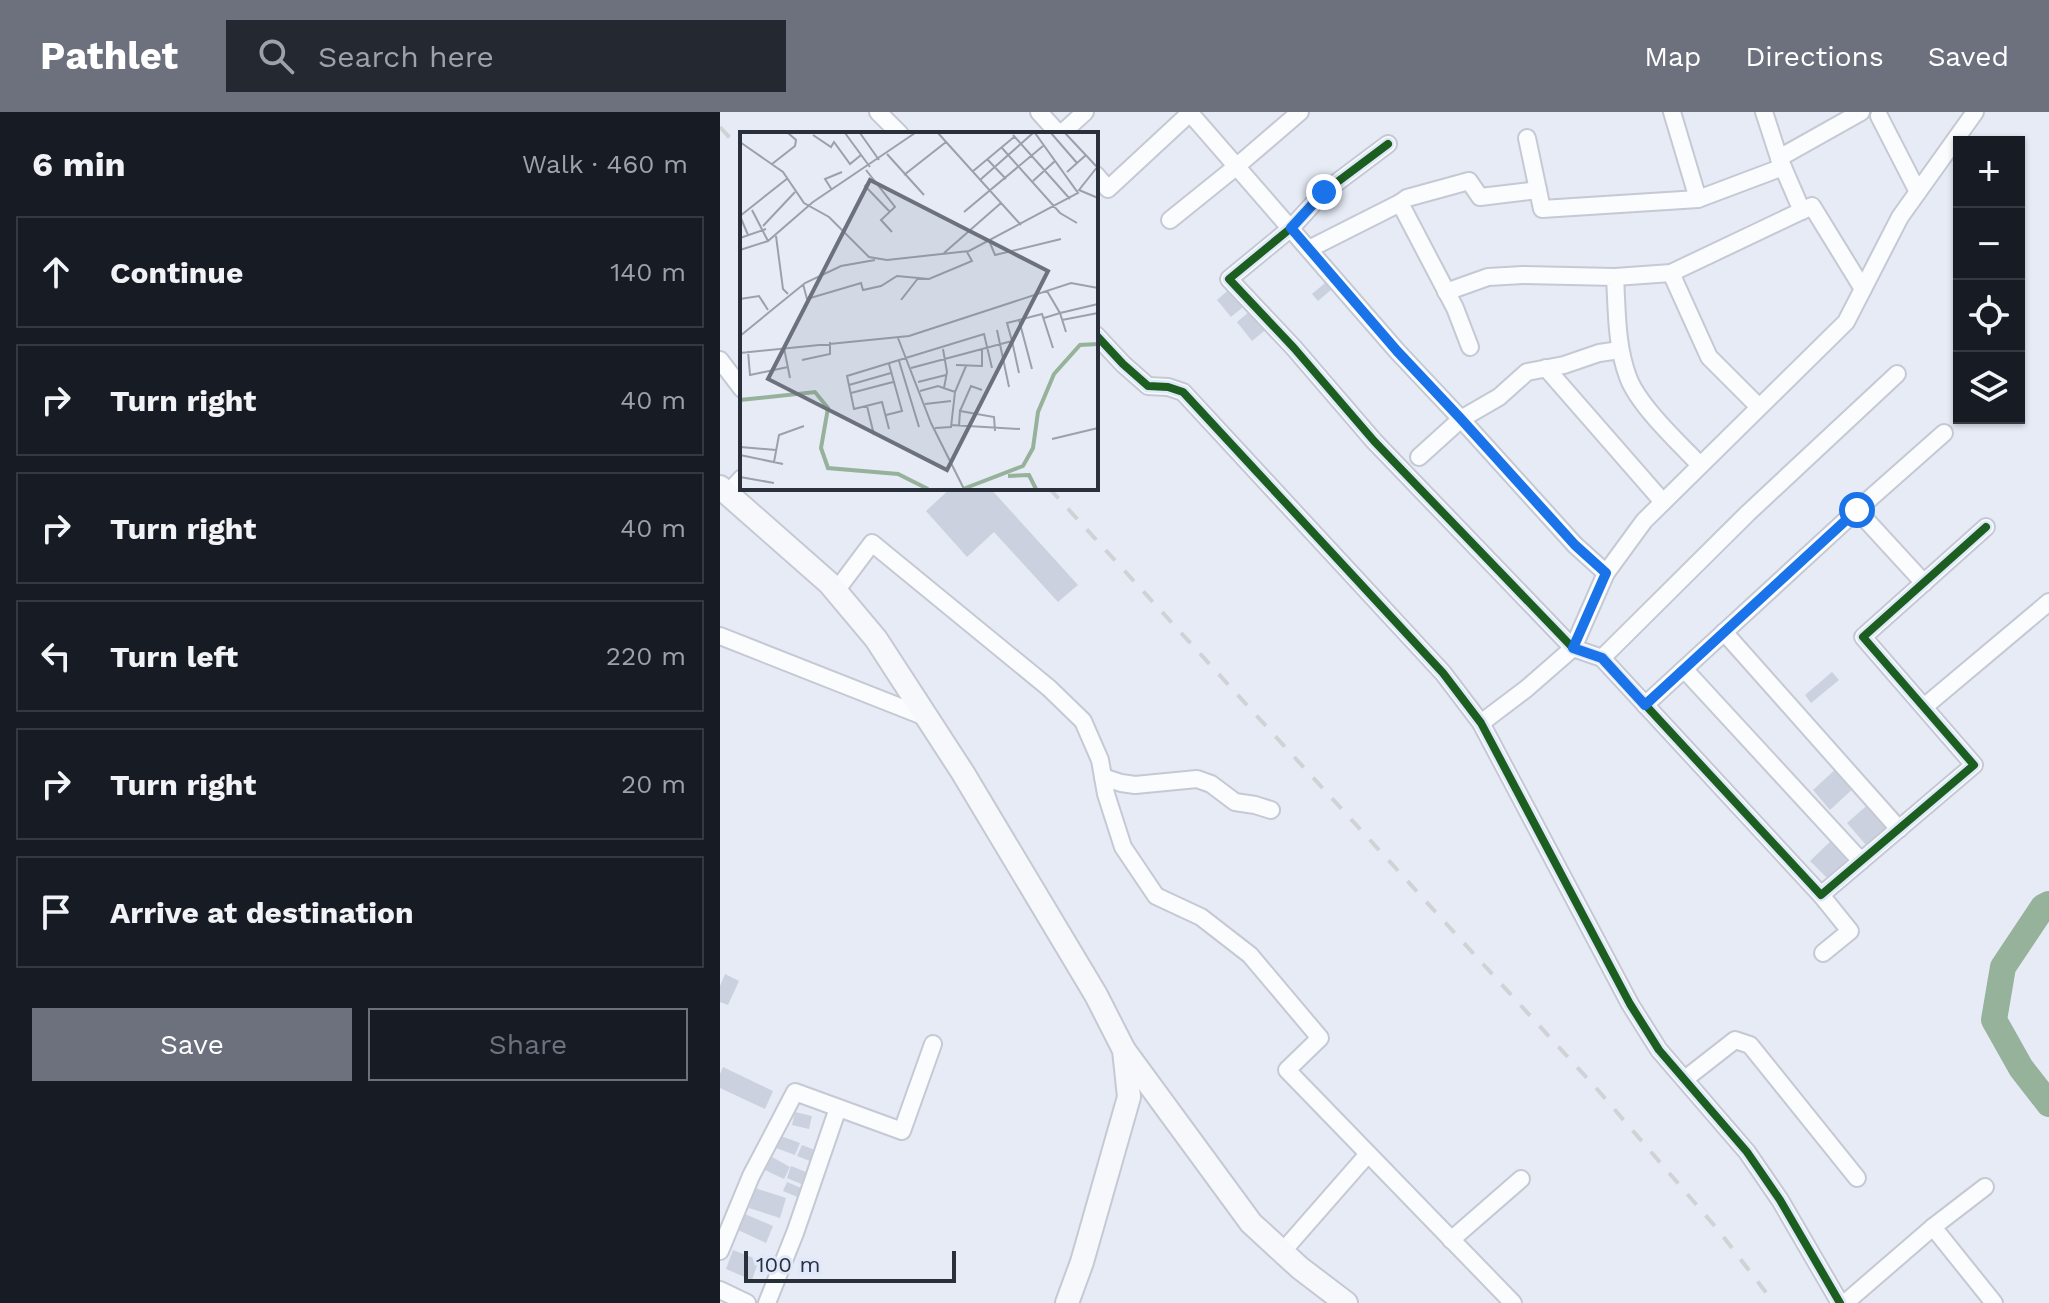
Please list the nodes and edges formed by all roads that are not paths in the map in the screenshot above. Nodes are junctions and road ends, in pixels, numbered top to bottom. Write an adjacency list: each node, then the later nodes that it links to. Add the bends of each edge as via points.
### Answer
1 (878, 112): 11 (street)
2 (1039, 112): 12 (street)
3 (1085, 112): 13 (street)
4 (1300, 112): 17 (street)
5 (1672, 112): 21 (street)
6 (1764, 112): 16 (street)
7 (1861, 112): 16 (street)
8 (1975, 112): 19 (street)
9 (1191, 113): 17 (street); 20 (street)
10 (1879, 116): 19 (street)
11 (898, 132)
12 (1058, 132)
13 (1062, 132)
14 (1527, 138): 18 (street)
15 (1388, 144): 25 (street, via 1324,192)
16 (1781, 163): 21 (street); 23 (street)
17 (1237, 166): 24 (street); 25 (street)
18 (1538, 190): 21 (street, via 1542,209); 22 (street, via 1480,197 1469,181)
19 (1918, 192): 29 (street)
20 (1102, 193)
21 (1698, 199)
22 (1400, 203): 26 (street); 30 (street)
23 (1802, 211): 27 (street); 29 (street, via 1812,206)
24 (1170, 220)
25 (1291, 228): 26 (street); 53 (street, via 1229,279 1374,441)
26 (1309, 249): 39 (street)
27 (1671, 273): 28 (street); 38 (street, via 1709,357)
28 (1615, 277): 30 (street, via 1488,277); 33 (street)
29 (1863, 289): 38 (street, via 1846,322)
30 (1446, 292): 32 (street)
31 (1098, 337): 59 (street, via 1148,386 1183,392 1443,673)
32 (1470, 347)
33 (1620, 350): 35 (street); 42 (street, via 1640,397)
34 (720, 360): 37 (street)
35 (1546, 368): 39 (street, via 1527,372 1499,397); 44 (street)
36 (1897, 374): 54 (street)
37 (740, 386)
38 (1758, 406): 42 (street)
39 (1461, 419): 41 (street); 47 (street)
40 (1944, 433): 45 (street)
41 (1419, 457)
42 (1700, 465): 44 (street)
43 (730, 486): 49 (main road)
44 (1663, 502): 47 (street)
45 (1857, 510): 48 (street); 51 (street)
46 (1986, 527): 48 (street)
47 (1606, 573): 53 (street)
48 (1924, 583): 57 (street, via 1863,637)
49 (836, 591): 58 (main road, via 876,639); 60 (street, via 872,543 1083,721)
50 (2049, 602): 57 (street)
51 (1724, 632): 55 (street); 62 (street)
52 (720, 636): 58 (street)
53 (1573, 648): 54 (street); 59 (street)
54 (1602, 658): 56 (street)
55 (1684, 669): 56 (street); 63 (street)
56 (1645, 705): 64 (street)
57 (1924, 707): 62 (street, via 1974,765)
58 (928, 718): 67 (main road)
59 (1481, 723): 68 (street, via 1630,1004)
60 (1103, 777): 61 (street, via 1135,785 1197,779 1235,802); 70 (street, via 1123,847 1156,896 1201,917 1250,955 1320,1038 1287,1070)
61 (1271, 810)
62 (1899, 829): 63 (street)
63 (1861, 861): 64 (street)
64 (1821, 895): 65 (street, via 1850,931)
65 (1823, 953)
66 (933, 1044): 69 (street, via 902,1131)
67 (1124, 1050): 77 (main road, via 1251,1223); 81 (main road, via 1129,1097)
68 (1685, 1079): 71 (street, via 1735,1040 1750,1045); 84 (street, via 1747,1152)
69 (838, 1108): 76 (street, via 795,1092); 80 (street)
70 (1368, 1154): 75 (street); 77 (street)
71 (1857, 1178)
72 (1521, 1179): 75 (street)
73 (1985, 1187): 74 (street)
74 (1933, 1227): 84 (street); 85 (street)
75 (1451, 1240): 83 (street)
76 (720, 1251)
77 (1283, 1251): 82 (main road)
78 (720, 1290): 79 (street)
79 (747, 1303)
80 (767, 1303)
81 (1067, 1303)
82 (1346, 1303)
83 (1513, 1303)
84 (1842, 1303)
85 (1994, 1303)

